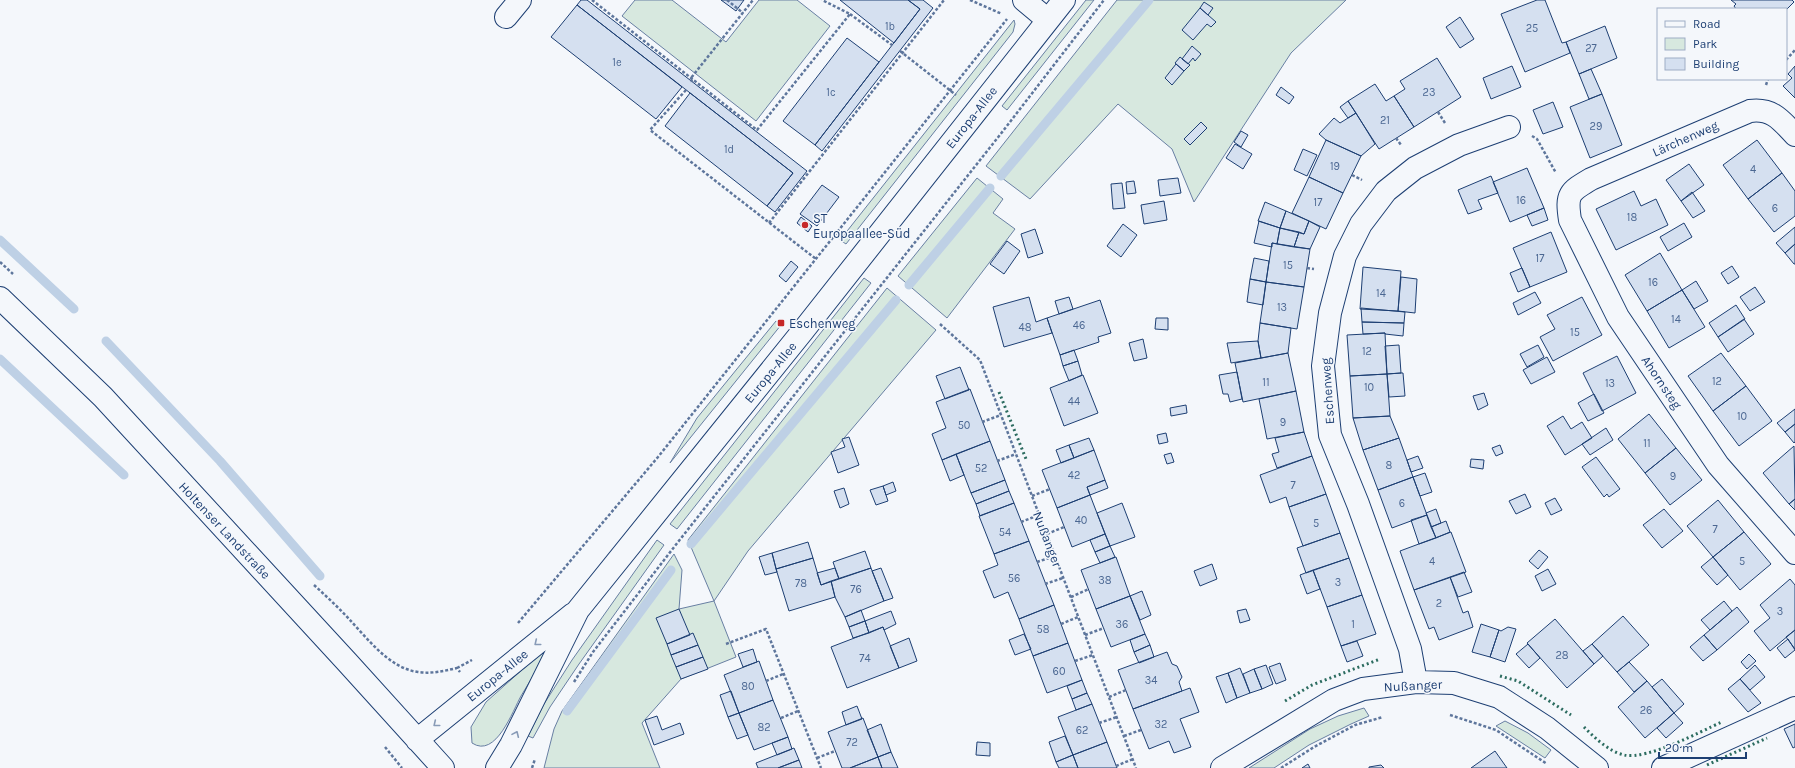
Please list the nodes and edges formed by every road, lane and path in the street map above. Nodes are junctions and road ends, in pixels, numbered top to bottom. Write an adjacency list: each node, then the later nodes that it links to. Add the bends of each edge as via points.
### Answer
1 (520, 0): 13 (street)
2 (592, 0): 19 (path)
3 (727, 0): 11 (path)
4 (753, 0): 11 (path)
5 (822, 0): 12 (path)
6 (944, 0): 17 (path)
7 (970, 0): 22 (path, via 1008,17)
8 (1024, 0): 14 (street)
9 (1064, 0): 14 (street, Europa-Allee)
10 (1104, 0): 25 (path)
11 (743, 13): 19 (path)
12 (850, 14): 15 (path); 19 (path, via 757,130)
13 (506, 17)
14 (1048, 20): 23 (street, Europa-Allee)
15 (892, 46)
16 (1795, 50): 18 (path)
17 (901, 52): 22 (path); 28 (path)
18 (1787, 59)
19 (691, 78): 20 (path)
20 (692, 82)
21 (686, 90): 28 (path, via 650,130)
22 (951, 91): 23 (path); 29 (path)
23 (976, 110): 25 (path); 52 (street, Europa-Allee, via 802,332)
24 (1509, 127): 27 (path, via 1537,139 1559,178); 65 (street, Eschenweg, via 1459,145 1415,168 1386,191 1361,224 1344,256 1330,313 1323,366 1330,435 1358,504 1410,649)
25 (1003, 131): 66 (path, via 678,542 593,652)
26 (1795, 135): 27 (street, Lärchenweg, via 1771,112 1761,109 1750,111 1591,179)
27 (1572, 192): 44 (street, Ahornsteg, via 1569,199 1570,220 1618,317 1718,465)
28 (769, 223): 29 (path)
29 (816, 259): 55 (path, via 658,457)
30 (0, 262): 31 (path)
31 (17, 278)
32 (0, 298): 79 (street, Holtenser Landstraße, via 103,397)
33 (940, 324): 34 (path, Nußanger, via 979,358)
34 (1001, 414): 35 (path); 36 (path, Nußanger)
35 (982, 422)
36 (1016, 454): 37 (path); 39 (path, Nußanger)
37 (997, 461)
38 (1050, 489): 39 (path)
39 (1032, 496): 40 (path, Nußanger)
40 (1039, 515): 41 (path); 43 (path, Nußanger)
41 (1021, 522)
42 (1064, 527): 43 (path)
43 (1047, 534): 45 (path, Nußanger)
44 (1795, 553)
45 (1055, 556): 46 (path); 47 (path, Nußanger)
46 (1037, 562)
47 (1063, 578): 49 (path); 51 (path, Nußanger)
48 (311, 581): 62 (path, via 378,650 398,665 417,672 438,672)
49 (1045, 584)
50 (1089, 589): 51 (path)
51 (1071, 596): 53 (path, Nußanger)
52 (578, 610): 68 (street, Europa-Allee, one-way to 68); 87 (street, Europa-Allee, one-way to 52)
53 (1078, 617): 54 (path); 57 (path, Nußanger)
54 (1061, 624)
55 (515, 626)
56 (1104, 628): 57 (path)
57 (1085, 635): 60 (path, Nußanger)
58 (726, 644): 63 (path, via 766,629)
59 (478, 655): 62 (path)
60 (1093, 655): 61 (path); 69 (path, Nußanger)
61 (1075, 661)
62 (457, 668): 68 (path)
63 (783, 674): 64 (path); 71 (path)
64 (766, 681)
65 (1416, 682): 85 (street, Nußanger, via 1363,688 1334,700); 93 (street, Nußanger, via 1454,683 1499,697 1547,728)
66 (572, 684)
67 (1126, 690): 69 (path)
68 (476, 692): 79 (street, Europa-Allee, one-way to 79)
69 (1109, 697): 73 (path, Nußanger)
70 (1795, 708): 94 (street)
71 (798, 711): 75 (path); 82 (path)
72 (1450, 715): 92 (path, via 1496,730)
73 (1117, 717): 76 (path); 78 (path, Nußanger)
74 (1383, 717): 91 (path, via 1355,725)
75 (781, 718)
76 (1099, 723)
77 (1141, 730): 78 (path)
78 (1124, 736): 83 (path, Nußanger)
79 (417, 740): 86 (street, Holtenser Landstraße)
80 (835, 751): 82 (path)
81 (537, 753): 88 (path)
82 (817, 758): 89 (path)
83 (1133, 759): 84 (path); 90 (path, Nußanger)
84 (1116, 766)
85 (1224, 767)
86 (443, 768)
87 (497, 768)
88 (532, 768)
89 (821, 768)
90 (1136, 768)
91 (1281, 768)
92 (1552, 768)
93 (1597, 768)
94 (1662, 768)

